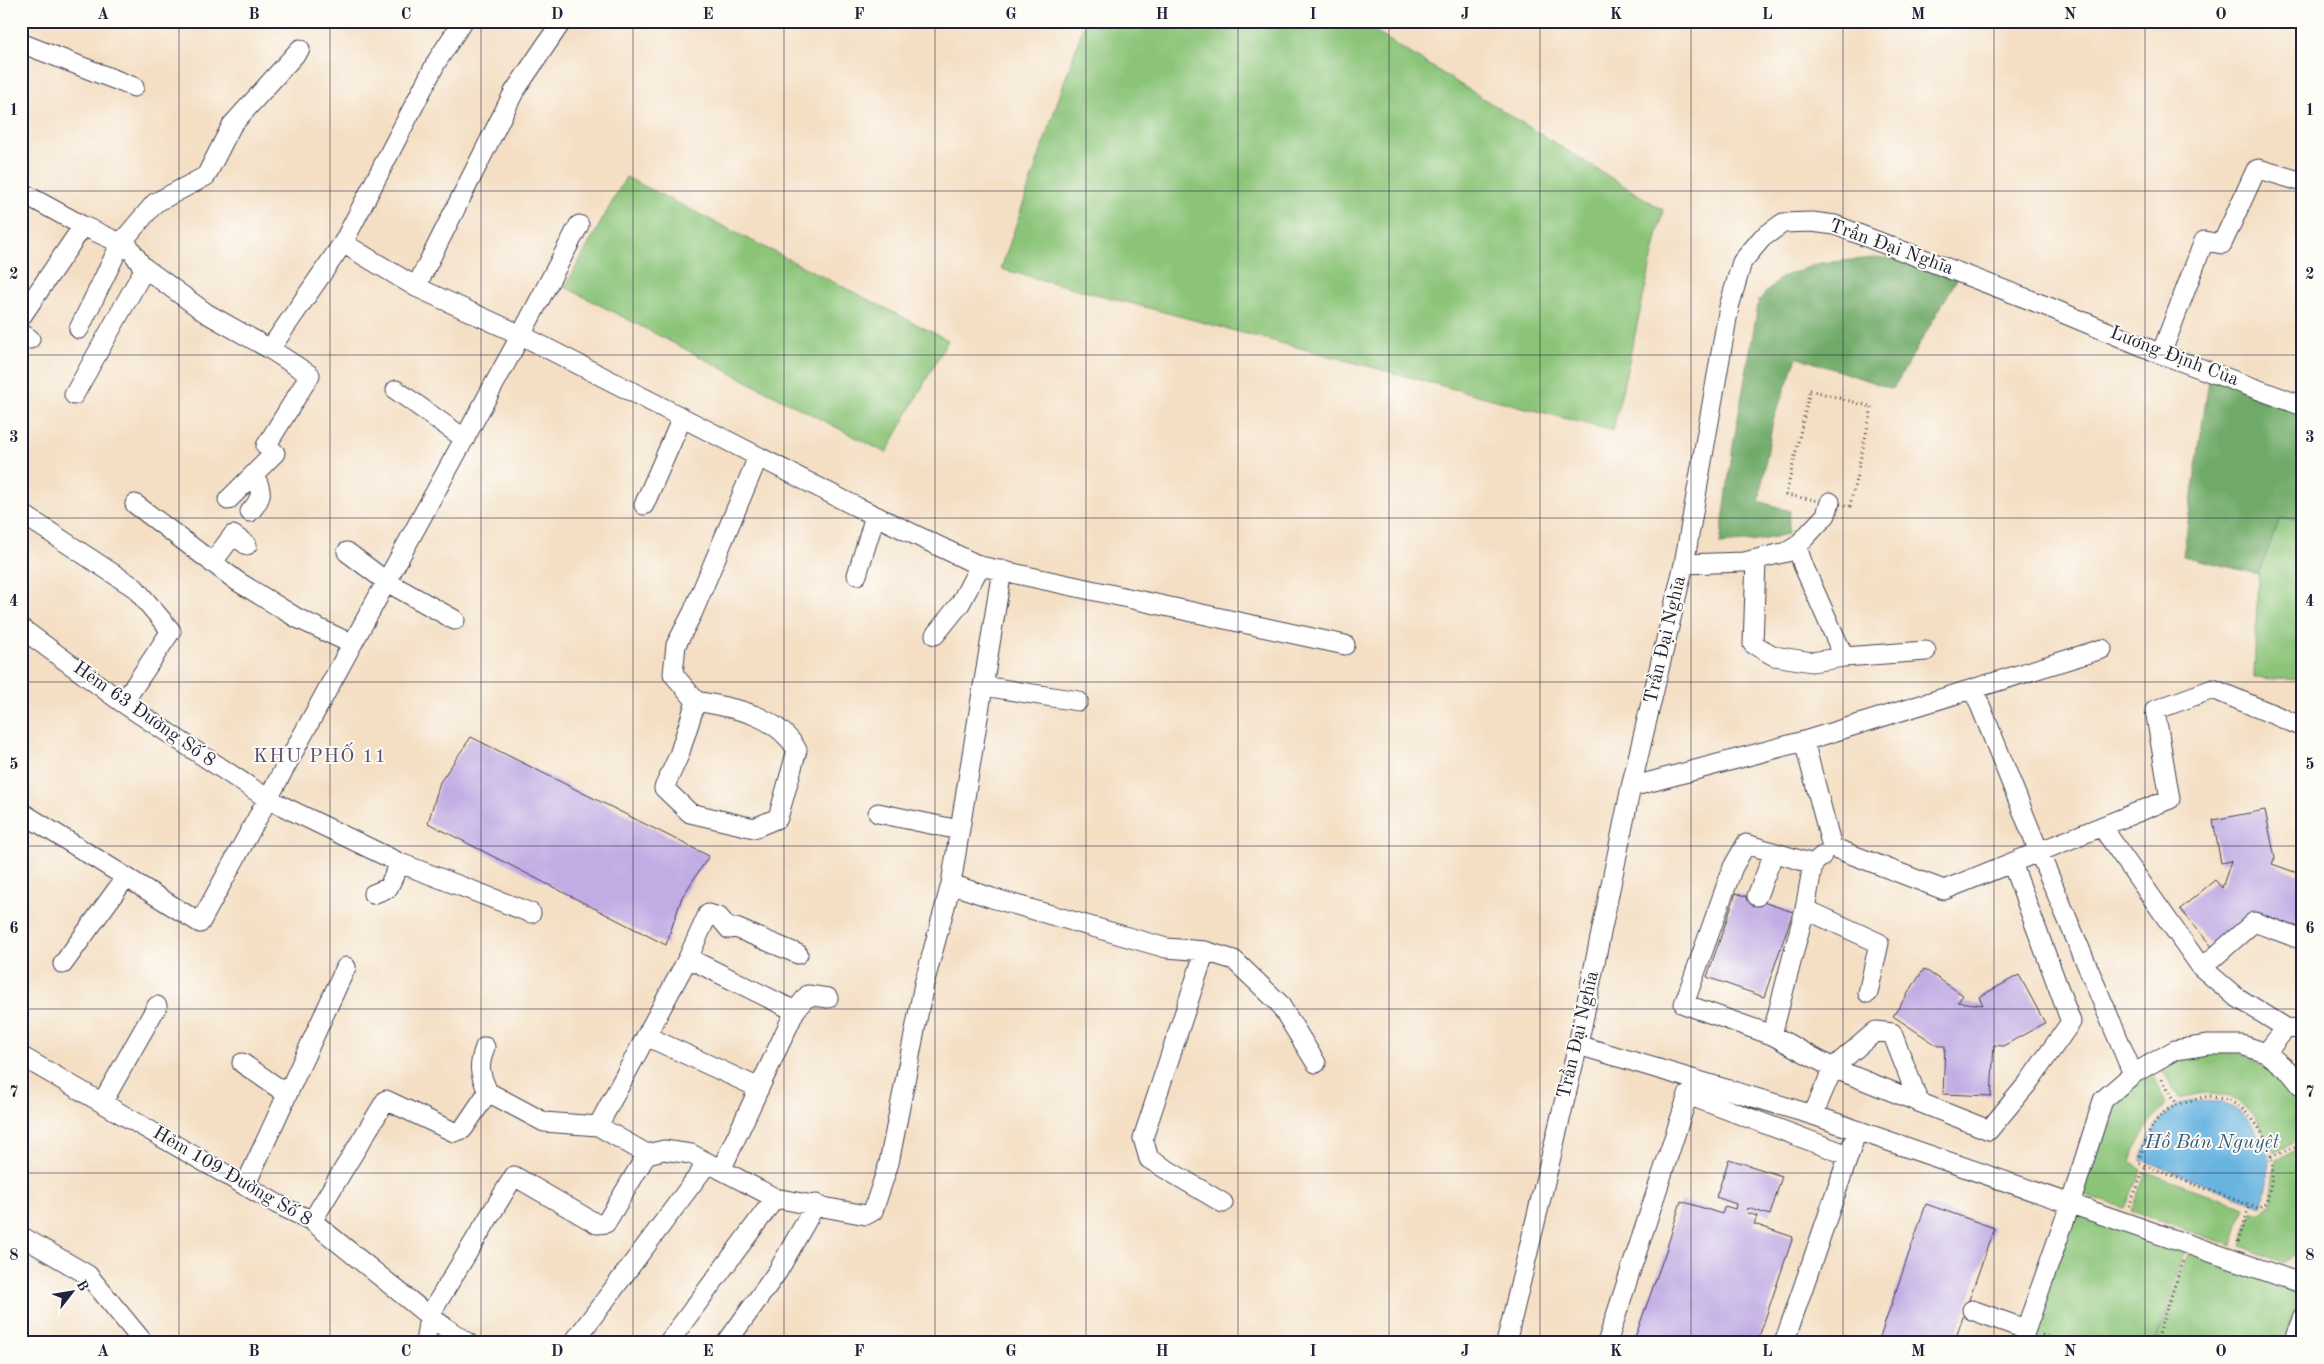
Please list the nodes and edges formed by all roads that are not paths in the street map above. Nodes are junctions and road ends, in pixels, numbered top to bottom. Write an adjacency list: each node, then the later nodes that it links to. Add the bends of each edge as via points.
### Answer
1 (464, 21): 11 (street, via 437,60)
2 (562, 21): 13 (street, via 514,92)
3 (21, 43): 5 (street)
4 (300, 49): 10 (street, via 232,125 206,176 155,203)
5 (134, 88)
6 (2303, 182): 19 (street, via 2256,170 2222,244 2204,241)
7 (21, 192): 9 (street)
8 (579, 225): 17 (street)
9 (83, 226): 10 (street); 15 (street)
10 (121, 243): 12 (street, via 129,247); 16 (street)
11 (343, 243): 13 (street); 18 (street)
12 (144, 268): 18 (street, via 206,313); 21 (street)
13 (416, 287): 17 (street)
14 (2046, 306): 19 (street, Lương Định Của); 39 (street, Trần Đại Nghĩa, via 1835,225 1783,223 1762,238 1742,262 1729,307)
15 (21, 317)
16 (79, 329)
17 (521, 335): 23 (street); 24 (street)
18 (270, 349): 26 (street, via 310,375 266,446 275,453)
19 (2161, 354): 22 (street, Lương Định Của)
20 (396, 390): 24 (street)
21 (74, 395)
22 (2303, 406)
23 (682, 418): 25 (street); 30 (street)
24 (465, 439): 43 (street)
25 (758, 457): 33 (street); 54 (street, via 694,612 676,645 673,674)
26 (254, 474): 27 (street); 31 (street, via 260,500)
27 (228, 500)
28 (1830, 502): 35 (street, via 1826,515)
29 (135, 504): 38 (street)
30 (644, 505)
31 (250, 512)
32 (21, 513): 56 (street, via 135,588 171,631)
33 (875, 516): 40 (street); 42 (street)
34 (247, 545): 38 (street, via 233,535)
35 (1797, 546): 37 (street); 51 (street)
36 (347, 552): 43 (street)
37 (1756, 561): 39 (street); 51 (street, via 1753,644 1774,656 1812,662)
38 (212, 563): 47 (street, via 297,618)
39 (1684, 564): 59 (street, Trần Đại Nghĩa)
40 (980, 566): 41 (street); 46 (street, via 960,604)
41 (1002, 570): 48 (street); 52 (street)
42 (857, 574)
43 (387, 582): 44 (street); 47 (street)
44 (454, 620)
45 (21, 628): 56 (street, Hẻm 63 Đường Số 8)
46 (935, 635)
47 (352, 644): 60 (street)
48 (1345, 645)
49 (2102, 649): 53 (street)
50 (1926, 651): 51 (street)
51 (1844, 657)
52 (983, 686): 55 (street); 64 (street)
53 (1974, 690): 58 (street); 66 (street)
54 (696, 701): 54 (street, via 664,788 690,812 754,828 778,818 797,750 792,741 767,720)
55 (1078, 701)
56 (124, 703): 60 (street, Hẻm 63 Đường Số 8)
57 (2303, 727): 63 (street, via 2213,689 2155,710 2170,799)
58 (1804, 740): 59 (street); 65 (street)
59 (1632, 787): 91 (street, Trần Đại Nghĩa)
60 (268, 799): 68 (street, Hẻm 63 Đường Số 8); 71 (street, via 200,924)
61 (21, 812): 71 (street)
62 (878, 813): 64 (street)
63 (2102, 827): 66 (street); 83 (street)
64 (959, 830): 72 (street)
65 (1832, 847): 69 (street, via 1944,890); 70 (street)
66 (2039, 852): 69 (street); 98 (street)
67 (1774, 853): 70 (street); 74 (street); 89 (street, via 1746,844 1733,867 1684,1004)
68 (400, 863): 73 (street, via 388,888); 76 (street, Hẻm 63 Đường Số 8)
69 (2012, 863): 103 (street, via 2071,1022 2028,1083 1989,1130)
70 (1813, 864): 75 (street)
71 (126, 877): 81 (street)
72 (951, 884): 78 (street, via 1166,948); 115 (street, via 924,984 889,1163 873,1211 866,1215)
73 (373, 894)
74 (1757, 896)
75 (1805, 908): 84 (street, via 1879,943); 89 (street)
76 (531, 913)
77 (2303, 940): 83 (street, via 2254,922)
78 (1205, 950): 96 (street, via 1234,960 1279,1003); 114 (street, via 1144,1138 1149,1159)
79 (790, 951): 80 (street, via 736,928 729,929 719,917 708,914)
80 (688, 958): 87 (street); 90 (street)
81 (63, 964)
82 (346, 967): 102 (street)
83 (2202, 968): 88 (street, via 2235,996)
84 (1868, 993)
85 (828, 998): 87 (street, via 808,995)
86 (157, 1006): 104 (street)
87 (795, 1011): 99 (street)
88 (2294, 1029): 93 (street)
89 (1772, 1035): 97 (street)
90 (646, 1036): 99 (street); 106 (street)
91 (1578, 1045): 105 (street); 129 (street, Trần Đại Nghĩa)
92 (485, 1047): 101 (street, via 479,1063)
93 (2266, 1053): 98 (street, via 2242,1045 2174,1050); 100 (street, via 2290,1072)
94 (21, 1056): 104 (street, Hẻm 109 Đường Số 8)
95 (242, 1062): 102 (street)
96 (1316, 1063)
97 (1833, 1068): 103 (street); 103 (street, via 1876,1031 1892,1033); 105 (street)
98 (2133, 1074): 113 (street, via 2103,1100)
99 (759, 1088): 110 (street)
100 (2303, 1088)
101 (488, 1092): 106 (street, via 544,1122); 116 (street, via 463,1128 454,1132 386,1100)
102 (287, 1094): 111 (street)
103 (1920, 1102)
104 (102, 1103): 111 (street, Hẻm 109 Đường Số 8)
105 (1813, 1115): 107 (street)
106 (598, 1126): 108 (street)
107 (1858, 1131): 109 (street); 113 (street)
108 (647, 1154): 110 (street, via 664,1150 691,1154); 120 (street, via 606,1223 597,1224 514,1176)
109 (1848, 1155): 130 (street, via 1688,1094); 131 (street)
110 (714, 1167): 112 (street); 127 (street)
111 (245, 1186): 116 (street, Hẻm 109 Đường Số 8)
112 (775, 1198): 115 (street); 128 (street)
113 (2070, 1202): 118 (street); 122 (street)
114 (1223, 1203)
115 (816, 1204): 123 (street, via 778,1272)
116 (312, 1221): 120 (street, Hẻm 109 Đường Số 8)
117 (21, 1236): 124 (street, via 88,1275)
118 (2303, 1284)
119 (1972, 1310): 122 (street)
120 (429, 1316): 125 (street); 126 (street, Hẻm 109 Đường Số 8)
121 (2303, 1316): 132 (street)
122 (2023, 1336)
123 (727, 1342)
124 (144, 1343)
125 (425, 1343)
126 (468, 1343)
127 (573, 1343)
128 (668, 1343)
129 (1506, 1343)
130 (1607, 1343)
131 (1784, 1343)
132 (2293, 1343)

